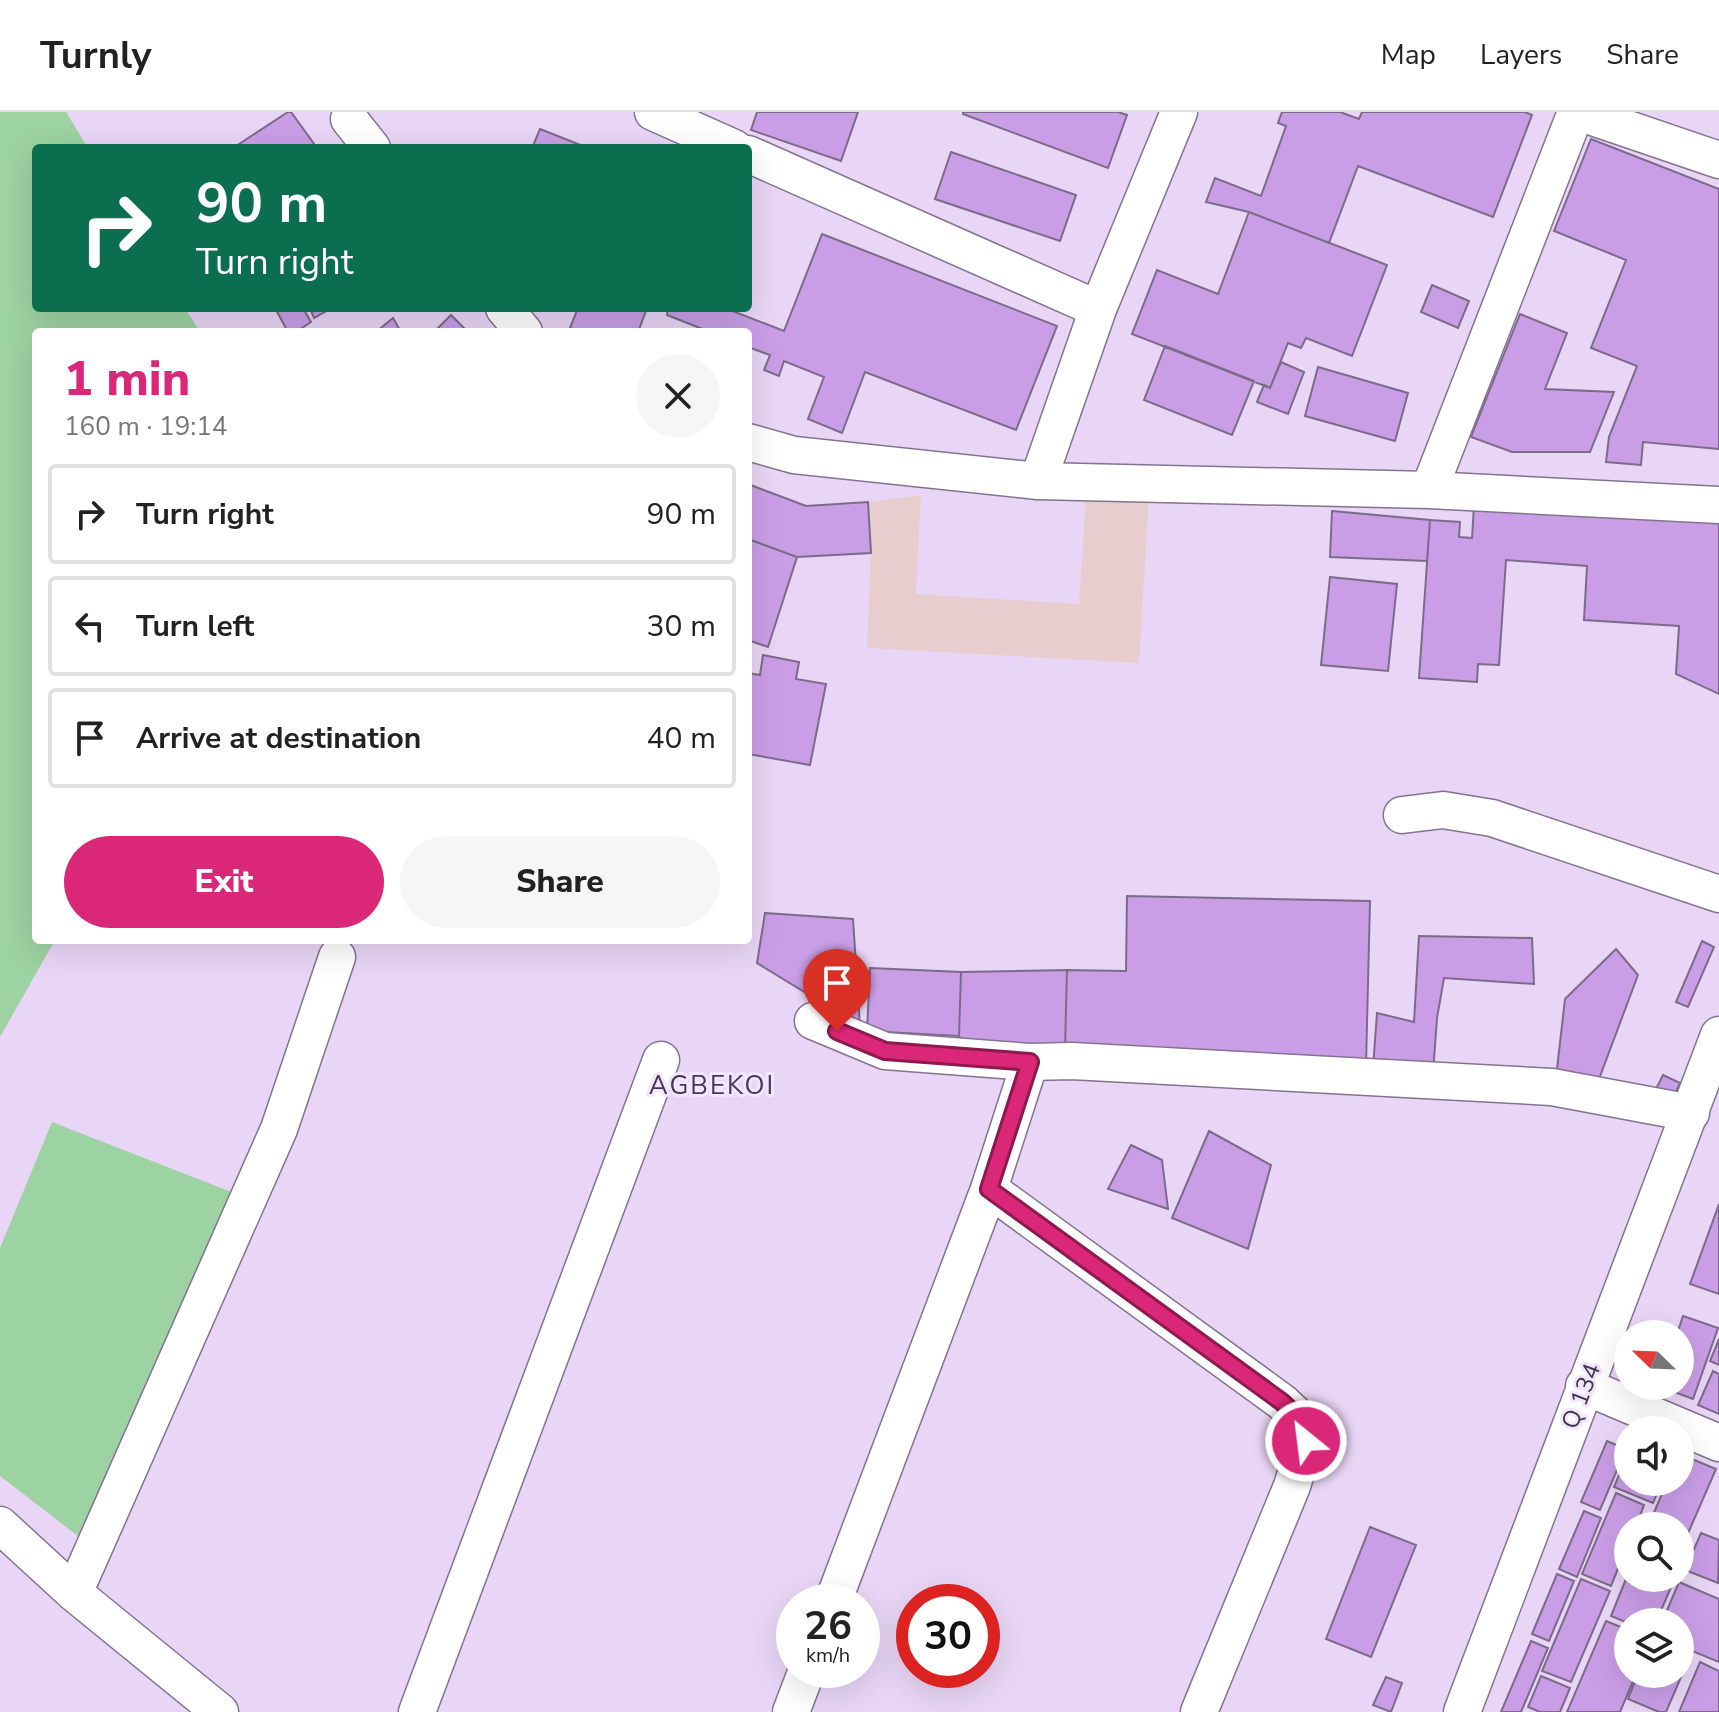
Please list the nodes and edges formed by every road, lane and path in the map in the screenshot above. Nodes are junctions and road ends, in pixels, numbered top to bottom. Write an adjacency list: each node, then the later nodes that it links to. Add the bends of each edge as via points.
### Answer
1 (653, 112): 6 (street)
2 (1179, 112): 9 (street)
3 (1577, 112): 8 (street); 14 (street)
4 (349, 119): 5 (street)
5 (369, 144)
6 (725, 144)
7 (752, 156): 9 (street)
8 (1719, 160)
9 (1098, 309): 13 (street)
10 (507, 312): 11 (street)
11 (521, 328)
12 (752, 443): 13 (street, via 794,455)
13 (1038, 481): 14 (street)
14 (1429, 490): 15 (street)
15 (1719, 505)
16 (1402, 815): 17 (street, via 1443,810 1492,818)
17 (1719, 894)
18 (337, 957): 29 (street, via 279,1129)
19 (813, 1021): 22 (street, via 885,1051)
20 (1719, 1035): 23 (street, Q 134)
21 (661, 1060): 32 (street)
22 (1030, 1062): 23 (street, via 1552,1087); 24 (street)
23 (1691, 1113): 25 (street, Q 134)
24 (989, 1189): 28 (street); 34 (street, via 1302,1421 1306,1441 1292,1486)
25 (1584, 1386): 26 (street); 35 (street, Q 134)
26 (1719, 1443)
27 (0, 1525): 29 (street)
28 (840, 1584)
29 (74, 1593): 31 (street)
30 (800, 1688): 33 (street)
31 (220, 1712)
32 (417, 1712)
33 (791, 1712)
34 (1199, 1712)
35 (1462, 1712)

